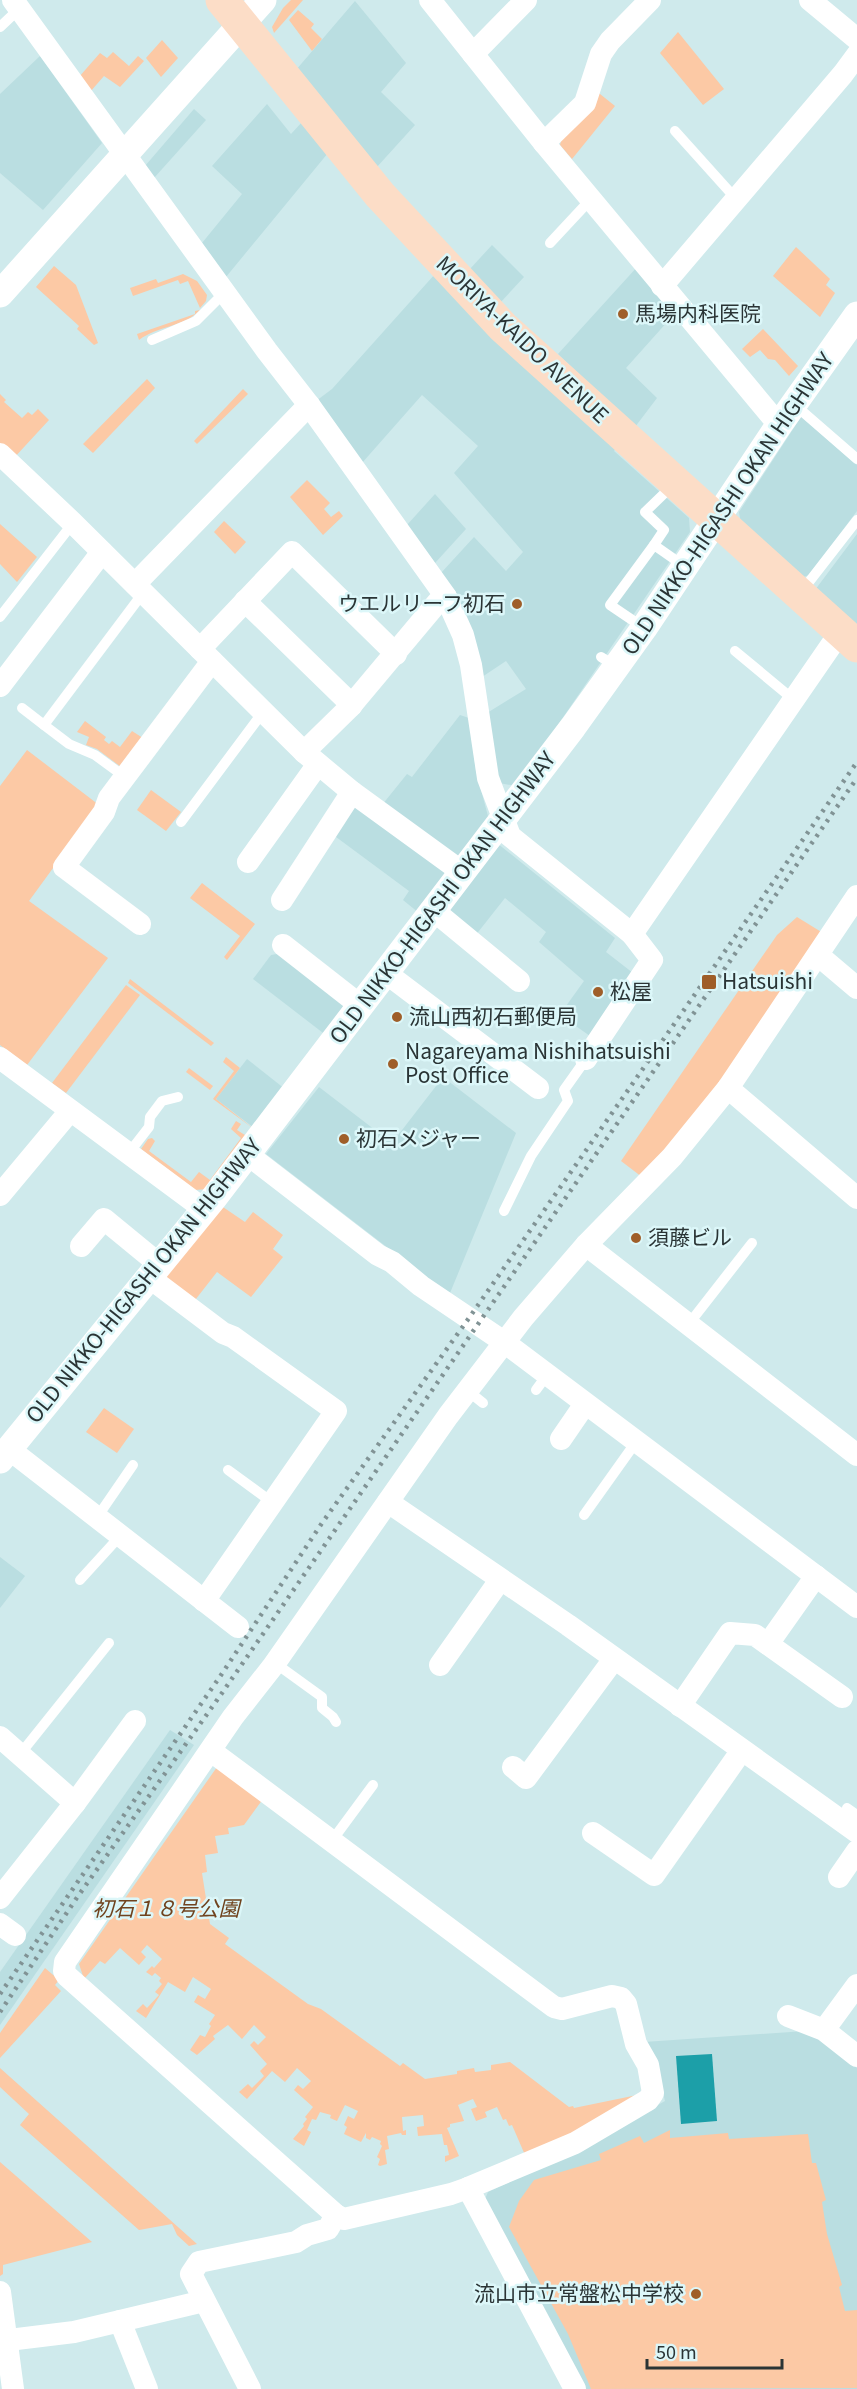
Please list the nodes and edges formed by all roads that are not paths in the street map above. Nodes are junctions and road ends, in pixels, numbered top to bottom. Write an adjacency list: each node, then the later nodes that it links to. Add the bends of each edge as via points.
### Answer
1 (263, 0): 7 (street)
2 (430, 0): 10 (street)
3 (526, 0): 10 (street)
4 (650, 0): 13 (street, via 601,54 585,103)
5 (810, 0): 9 (street)
6 (16, 4): 8 (lane); 14 (street)
7 (232, 12): 14 (street); 27 (main road, MORIYA-KAIDO AVENUE, via 380,195 452,273 503,327)
8 (0, 27)
9 (857, 39)
10 (473, 54): 13 (street)
11 (857, 55): 16 (street)
12 (675, 131): 16 (lane)
13 (544, 143): 15 (street)
14 (124, 154): 19 (street); 20 (street)
15 (591, 199): 17 (lane); 18 (street)
16 (736, 200): 18 (street)
17 (550, 243)
18 (662, 286): 24 (street)
19 (225, 292): 22 (lane, via 196,321); 23 (street, via 237,319 263,355)
20 (0, 294)
21 (857, 315): 24 (street, OLD NIKKO-HIGASHI OKAN HIGHWAY)
22 (152, 340)
23 (309, 405): 34 (street); 36 (street)
24 (787, 415): 26 (lane); 28 (street, OLD NIKKO-HIGASHI OKAN HIGHWAY)
25 (0, 454): 30 (street)
26 (857, 459)
27 (675, 483): 28 (main road, MORIYA-KAIDO AVENUE); 31 (lane, via 645,512 664,530)
28 (717, 520): 33 (street, OLD NIKKO-HIGASHI OKAN HIGHWAY); 35 (main road, MORIYA-KAIDO AVENUE)
29 (857, 520): 35 (lane)
30 (73, 523): 32 (street); 38 (lane)
31 (654, 545): 33 (lane); 39 (lane, via 610,605)
32 (102, 552): 34 (street); 44 (street)
33 (684, 566): 39 (street, OLD NIKKO-HIGASHI OKAN HIGHWAY)
34 (139, 589): 43 (street); 49 (lane)
35 (799, 595): 40 (main road, MORIYA-KAIDO AVENUE)
36 (446, 597): 42 (street); 53 (street, via 463,635 488,778)
37 (245, 601): 42 (street, via 292,552); 43 (street); 46 (street)
38 (0, 617)
39 (644, 628): 53 (street, OLD NIKKO-HIGASHI OKAN HIGHWAY, via 609,662)
40 (849, 639): 45 (street)
41 (735, 651): 45 (lane)
42 (396, 654): 46 (street)
43 (206, 655): 48 (street); 51 (street)
44 (0, 686)
45 (794, 700): 61 (street)
46 (352, 705): 50 (street)
47 (22, 708): 49 (lane)
48 (262, 712): 50 (street); 54 (lane)
49 (44, 725): 51 (lane)
50 (311, 758): 52 (street); 55 (street)
51 (125, 777): 60 (street, via 64,867)
52 (352, 792): 56 (street); 58 (street)
53 (502, 818): 56 (street, OLD NIKKO-HIGASHI OKAN HIGHWAY); 61 (street, via 510,836)
54 (181, 822)
55 (248, 862)
56 (462, 873): 59 (street, OLD NIKKO-HIGASHI OKAN HIGHWAY)
57 (857, 896): 63 (street, via 840,933)
58 (282, 900)
59 (434, 910): 64 (street, OLD NIKKO-HIGASHI OKAN HIGHWAY); 65 (street)
60 (140, 924)
61 (632, 934): 69 (street, via 652,960)
62 (283, 945): 67 (street)
63 (818, 955): 66 (street); 71 (street)
64 (386, 973): 67 (street, OLD NIKKO-HIGASHI OKAN HIGHWAY); 70 (street)
65 (519, 981)
66 (857, 988)
67 (361, 1005): 75 (street, OLD NIKKO-HIGASHI OKAN HIGHWAY)
68 (0, 1059): 73 (street)
69 (586, 1059): 79 (lane, via 564,1090 568,1101 531,1156)
70 (538, 1088)
71 (728, 1088): 77 (street); 81 (street, via 672,1157)
72 (178, 1097): 74 (lane, via 162,1101 150,1117 149,1127)
73 (70, 1111): 74 (street); 76 (street)
74 (128, 1154): 78 (street)
75 (247, 1154): 78 (street, OLD NIKKO-HIGASHI OKAN HIGHWAY); 85 (street, via 421,1286)
76 (0, 1195)
77 (857, 1198)
78 (205, 1210): 83 (street, OLD NIKKO-HIGASHI OKAN HIGHWAY)
79 (504, 1211)
80 (752, 1243): 84 (lane)
81 (586, 1245): 84 (street); 85 (street)
82 (81, 1246): 83 (street, via 104,1219)
83 (155, 1271): 90 (street, OLD NIKKO-HIGASHI OKAN HIGHWAY); 94 (street, via 224,1333 336,1411)
84 (688, 1325): 89 (street)
85 (504, 1342): 86 (street, via 542,1383); 93 (street, via 475,1397)
86 (585, 1404): 87 (street); 88 (street)
87 (561, 1439)
88 (636, 1442): 95 (lane); 98 (street)
89 (855, 1449)
90 (3, 1456): 96 (street)
91 (134, 1465): 96 (lane)
92 (228, 1470): 94 (lane)
93 (388, 1502): 100 (street); 107 (street)
94 (273, 1503): 101 (street)
95 (584, 1515)
96 (98, 1516): 97 (street)
97 (121, 1535): 99 (lane); 101 (street)
98 (816, 1576): 102 (street); 105 (street)
99 (80, 1580)
100 (500, 1580): 106 (street); 108 (street)
101 (204, 1601): 103 (street)
102 (857, 1607)
103 (238, 1627)
104 (109, 1643): 116 (lane)
105 (768, 1644): 109 (street); 110 (street, via 755,1635 729,1633 690,1680)
106 (614, 1659): 110 (street); 117 (street, via 526,1778)
107 (275, 1663): 112 (lane, via 322,1697 322,1708); 115 (street)
108 (440, 1665)
109 (842, 1697)
110 (680, 1706): 114 (street)
111 (135, 1720): 119 (street)
112 (336, 1722)
113 (0, 1737): 116 (street)
114 (742, 1750): 120 (street); 121 (street, via 654,1875)
115 (210, 1751): 122 (street); 131 (street, via 65,1962 64,1971)
116 (21, 1753): 119 (street)
117 (513, 1767)
118 (373, 1785): 122 (lane)
119 (75, 1803): 125 (street)
120 (854, 1821)
121 (593, 1833)
122 (337, 1850): 130 (street, via 487,1964 554,2007 562,2009 611,1990 626,2004 627,2027 648,2065 652,2081 653,2093 648,2100 575,2143)
123 (857, 1851): 124 (street)
124 (839, 1877)
125 (0, 1898)
126 (857, 1985): 128 (street)
127 (788, 2016): 128 (street)
128 (824, 2030): 129 (street)
129 (857, 2056)
130 (468, 2188): 131 (street, via 351,2218); 139 (street)
131 (336, 2215): 133 (street, via 328,2229 306,2235 286,2249 190,2261 191,2274)
132 (0, 2292): 135 (street)
133 (204, 2301): 134 (street); 138 (street)
134 (120, 2320): 135 (street, via 75,2332); 137 (street)
135 (3, 2341): 136 (street)
136 (13, 2389)
137 (147, 2389)
138 (250, 2389)
139 (574, 2389)

